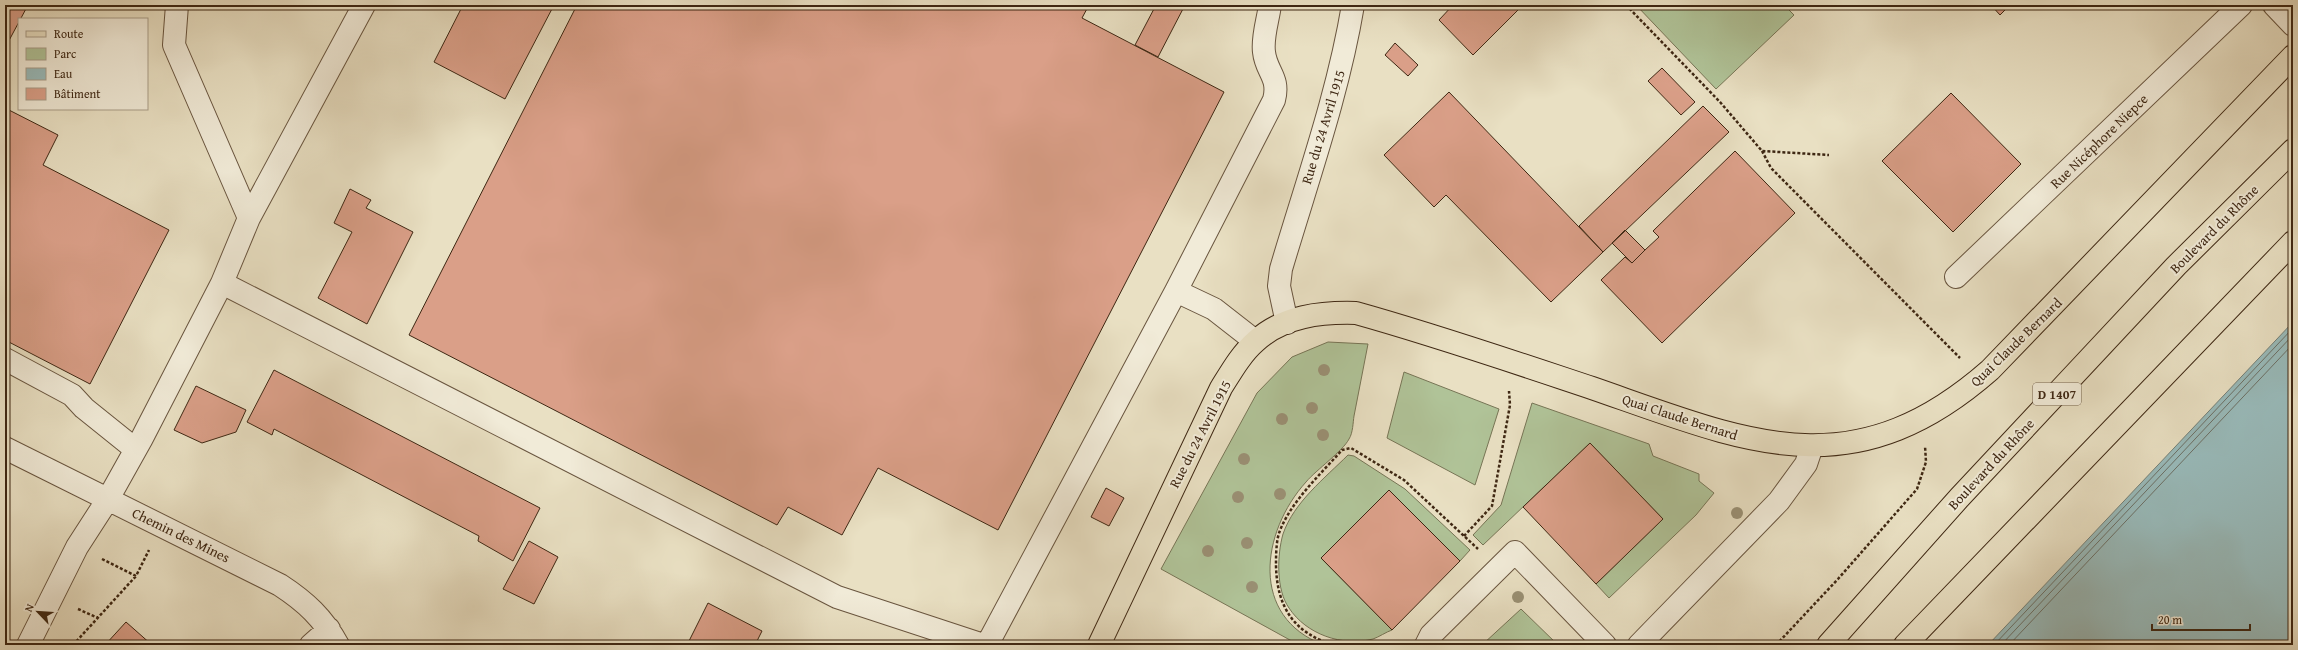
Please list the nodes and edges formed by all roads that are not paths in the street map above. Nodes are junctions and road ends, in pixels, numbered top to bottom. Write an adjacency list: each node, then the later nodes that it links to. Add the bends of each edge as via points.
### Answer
1 (177, 5): 10 (street, via 174,45)
2 (364, 5): 10 (street)
3 (1270, 5): 14 (street, via 1264,53 1277,88 1274,100)
4 (1353, 5): 15 (street, Rue du 24 Avril 1915, via 1345,53 1327,122 1281,269 1279,286)
5 (2241, 5): 12 (street, Rue Nicéphore Niepce)
6 (2274, 5): 7 (street)
7 (2293, 25)
8 (2293, 56): 18 (main road, Quai Claude Bernard, via 1990,370 1969,388 1904,427 1847,443)
9 (2293, 150): 31 (main road, Boulevard du Rhône / D 1407, via 2176,266 1959,498)
10 (249, 218): 13 (street)
11 (2293, 242): 32 (main road)
12 (1956, 278)
13 (222, 283): 20 (street); 25 (street, via 837,597)
14 (1176, 290): 16 (street, via 1214,309); 26 (street)
15 (1287, 323): 16 (main road, Rue du 24 Avril 1915); 18 (main road, Quai Claude Bernard, via 1328,312 1356,313 1718,432 1766,442)
16 (1255, 341): 27 (main road, Rue du 24 Avril 1915, via 1221,388)
17 (5, 359): 20 (street, via 72,395 84,408)
18 (1812, 446): 30 (street, via 1806,464 1779,501)
19 (5, 448): 21 (street, Chemin des Mines)
20 (135, 449): 21 (street)
21 (108, 499): 22 (street, Chemin des Mines, via 280,585 303,600 320,616); 23 (street, via 77,547)
22 (333, 637): 24 (street)
23 (28, 645)
24 (311, 645)
25 (983, 645)
26 (987, 645)
27 (1099, 645)
28 (1426, 645): 29 (street, via 1431,635 1515,552)
29 (1605, 645)
30 (1639, 645)
31 (1828, 645)
32 (1905, 645)

